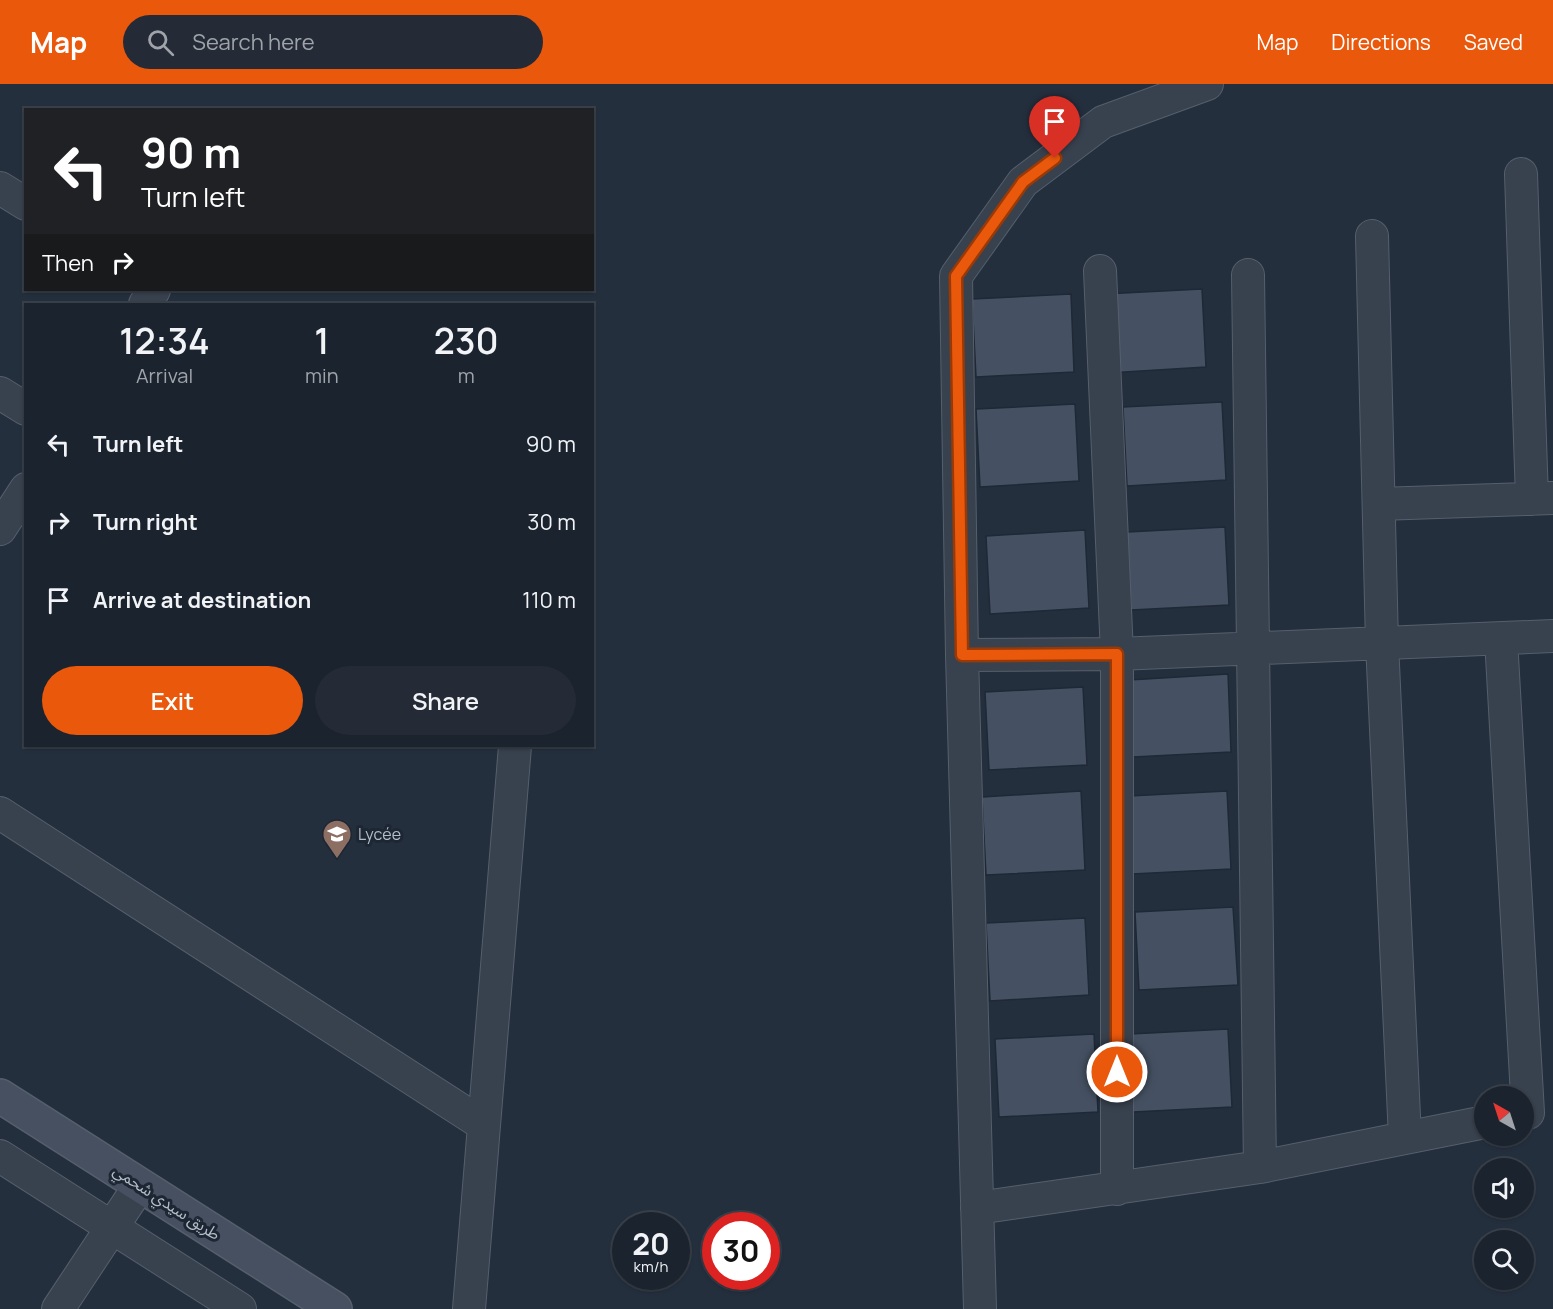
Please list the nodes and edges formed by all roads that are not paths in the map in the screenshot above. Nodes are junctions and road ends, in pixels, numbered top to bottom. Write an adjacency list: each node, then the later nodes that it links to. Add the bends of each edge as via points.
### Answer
1 (1207, 84): 19 (street, via 1103,123 1023,182 956,276)
2 (1521, 174): 11 (street)
3 (0, 188): 4 (street)
4 (24, 203)
5 (1372, 236): 12 (street)
6 (1100, 271): 18 (street)
7 (1248, 275): 17 (street)
8 (0, 393): 9 (street)
9 (24, 408)
10 (24, 492): 13 (street)
11 (1542, 498): 12 (street)
12 (1379, 504): 16 (street)
13 (0, 529)
14 (1553, 636): 15 (street)
15 (1501, 639): 16 (street); 23 (street)
16 (1382, 643): 17 (street); 26 (street)
17 (1253, 648): 18 (street); 28 (street)
18 (1117, 654): 19 (street); 30 (street)
19 (962, 655): 31 (street)
20 (515, 747): 25 (street)
21 (0, 813): 25 (street)
22 (0, 1096): 29 (main road, طريق سيدي شحمي)
23 (1535, 1111)
24 (1474, 1124): 26 (street)
25 (484, 1125): 36 (street)
26 (1405, 1138): 28 (street)
27 (0, 1156): 32 (street)
28 (1260, 1167): 30 (street)
29 (140, 1185): 32 (street); 35 (main road, طريق سيدي شحمي)
30 (1117, 1189): 31 (street)
31 (977, 1208): 37 (street)
32 (112, 1228): 33 (street); 34 (street)
33 (58, 1309)
34 (240, 1309)
35 (334, 1309)
36 (469, 1309)
37 (980, 1309)

